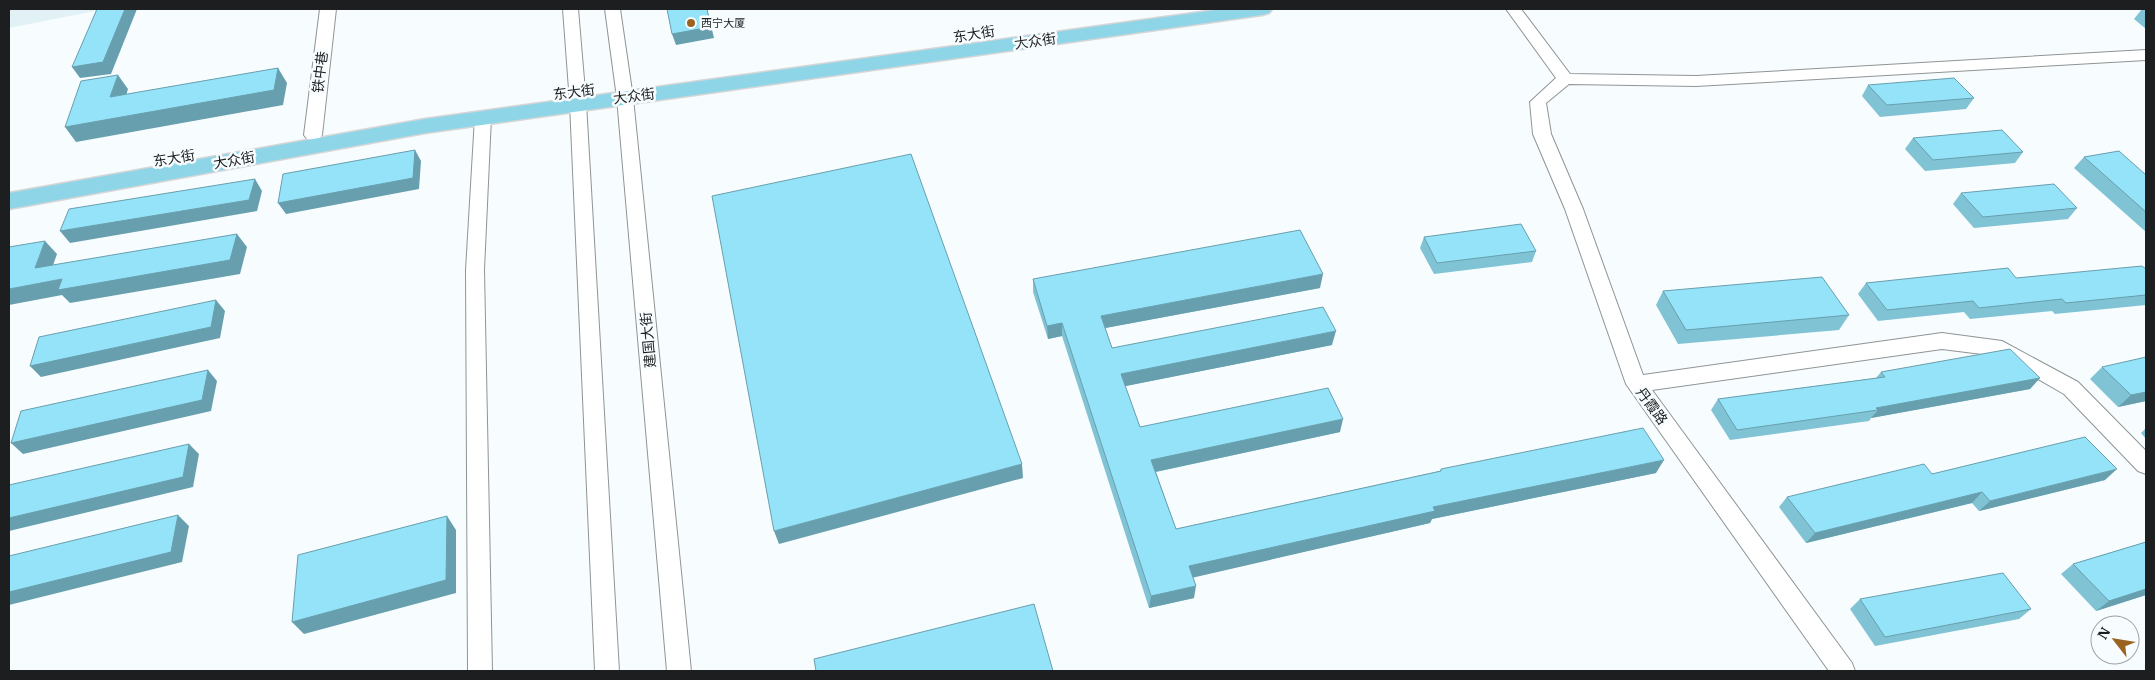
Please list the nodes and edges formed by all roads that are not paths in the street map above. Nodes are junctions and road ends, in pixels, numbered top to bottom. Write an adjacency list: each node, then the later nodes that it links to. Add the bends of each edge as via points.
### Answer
1 (328, 9): 12 (street, 铁中巷)
2 (570, 9): 10 (street)
3 (612, 9): 9 (street, 建国大街)
4 (1170, 9): 9 (main road, 东大街, via 1006,29)
5 (1262, 9): 9 (main road, 大众街)
6 (1514, 9): 8 (street)
7 (2146, 55): 8 (street, via 1696,81)
8 (1565, 79): 15 (street, 丹霞路, via 1538,102 1542,134 1574,209)
9 (624, 93): 10 (main road, 大众街); 19 (street, 建国大街)
10 (577, 96): 11 (main road, 大众街); 12 (main road, 东大街); 18 (street)
11 (483, 117): 14 (main road, 大众街); 17 (street, via 474,270)
12 (313, 135): 13 (main road, 东大街)
13 (9, 184)
14 (9, 201)
15 (1636, 384): 16 (street, via 1942,342 2002,349 2071,388); 20 (street, 丹霞路)
16 (2146, 465)
17 (480, 671)
18 (608, 671)
19 (679, 671)
20 (1844, 671)

